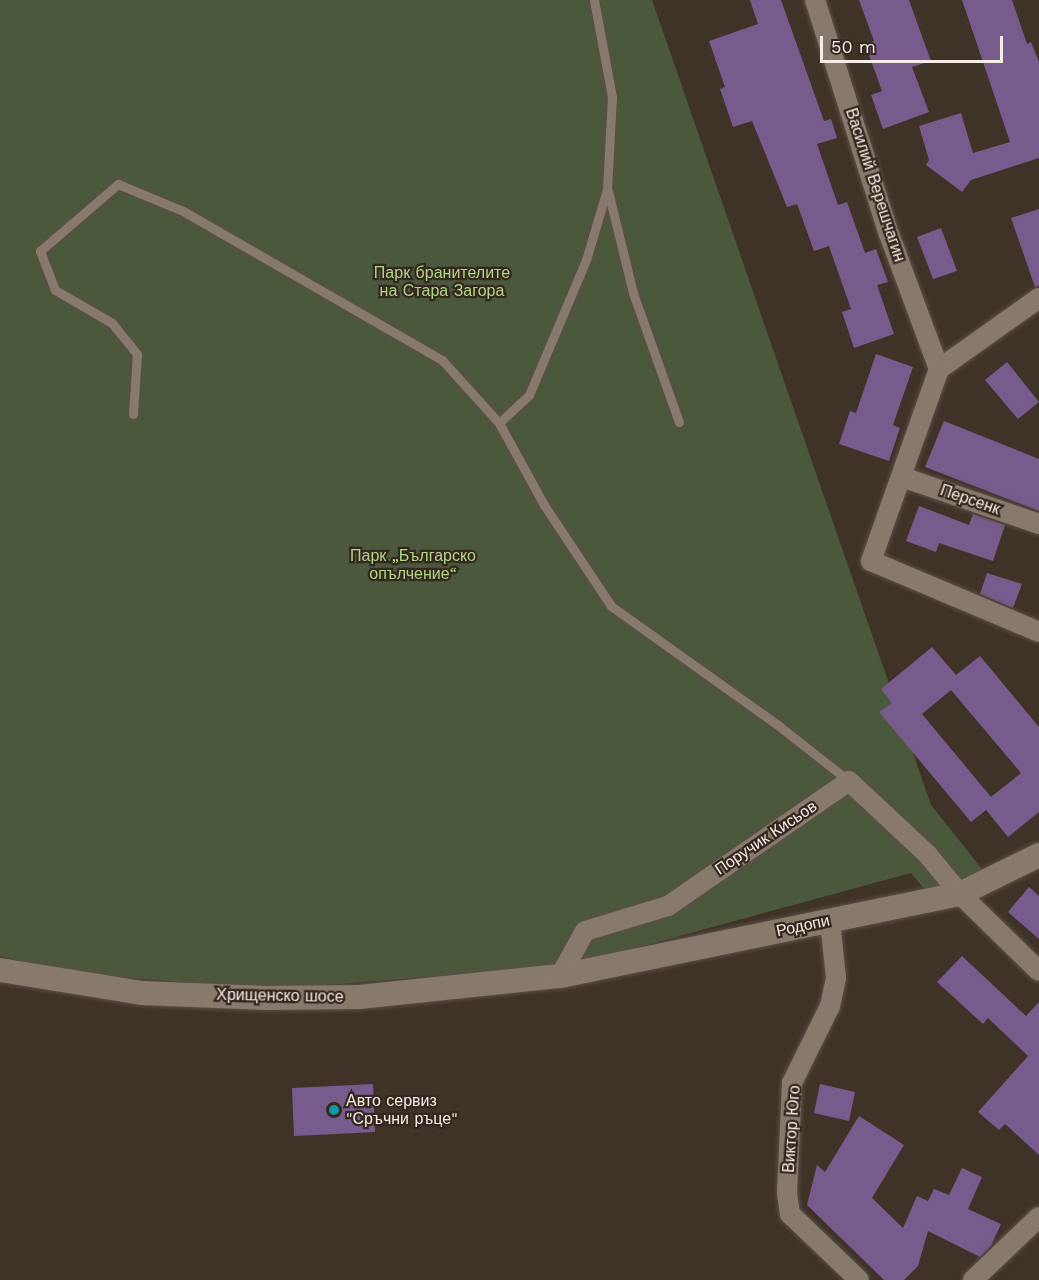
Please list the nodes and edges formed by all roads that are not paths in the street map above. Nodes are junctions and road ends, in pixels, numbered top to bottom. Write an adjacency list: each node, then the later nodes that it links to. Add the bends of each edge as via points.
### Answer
1 (594, 0): 3 (lane, via 612,97)
2 (815, 0): 7 (street, Василий Верешчагин, via 889,234)
3 (607, 189): 9 (lane, via 633,293); 10 (lane, via 586,260 529,395)
4 (1039, 298): 5 (street)
5 (1018, 312): 6 (street); 7 (street)
6 (1039, 319)
7 (939, 369): 11 (street)
8 (133, 414): 10 (lane, via 137,354 112,323 55,290 40,251 118,184 183,211 442,360)
9 (679, 422)
10 (499, 423): 14 (lane, via 544,505 611,606 779,726)
11 (902, 477): 12 (street, Персенк); 13 (street, via 871,561)
12 (1039, 524)
13 (1039, 632)
14 (849, 782): 16 (street, via 928,855); 21 (street, Поручик Кисьов, via 668,906 585,931)
15 (1039, 855): 16 (street, Родопи)
16 (960, 894): 17 (street, Родопи); 20 (street)
17 (830, 921): 21 (street, Родопи); 24 (street, Виктор Юго, via 836,978 830,1006 792,1083 787,1193 790,1214)
18 (0, 960): 22 (lane)
19 (0, 970): 22 (street, Хрищенско шосе)
20 (1039, 971)
21 (560, 976): 22 (street, Хрищенско шосе, via 317,998 142,993)
22 (29, 977)
23 (1039, 1217): 25 (street)
24 (859, 1280)
25 (973, 1280)

